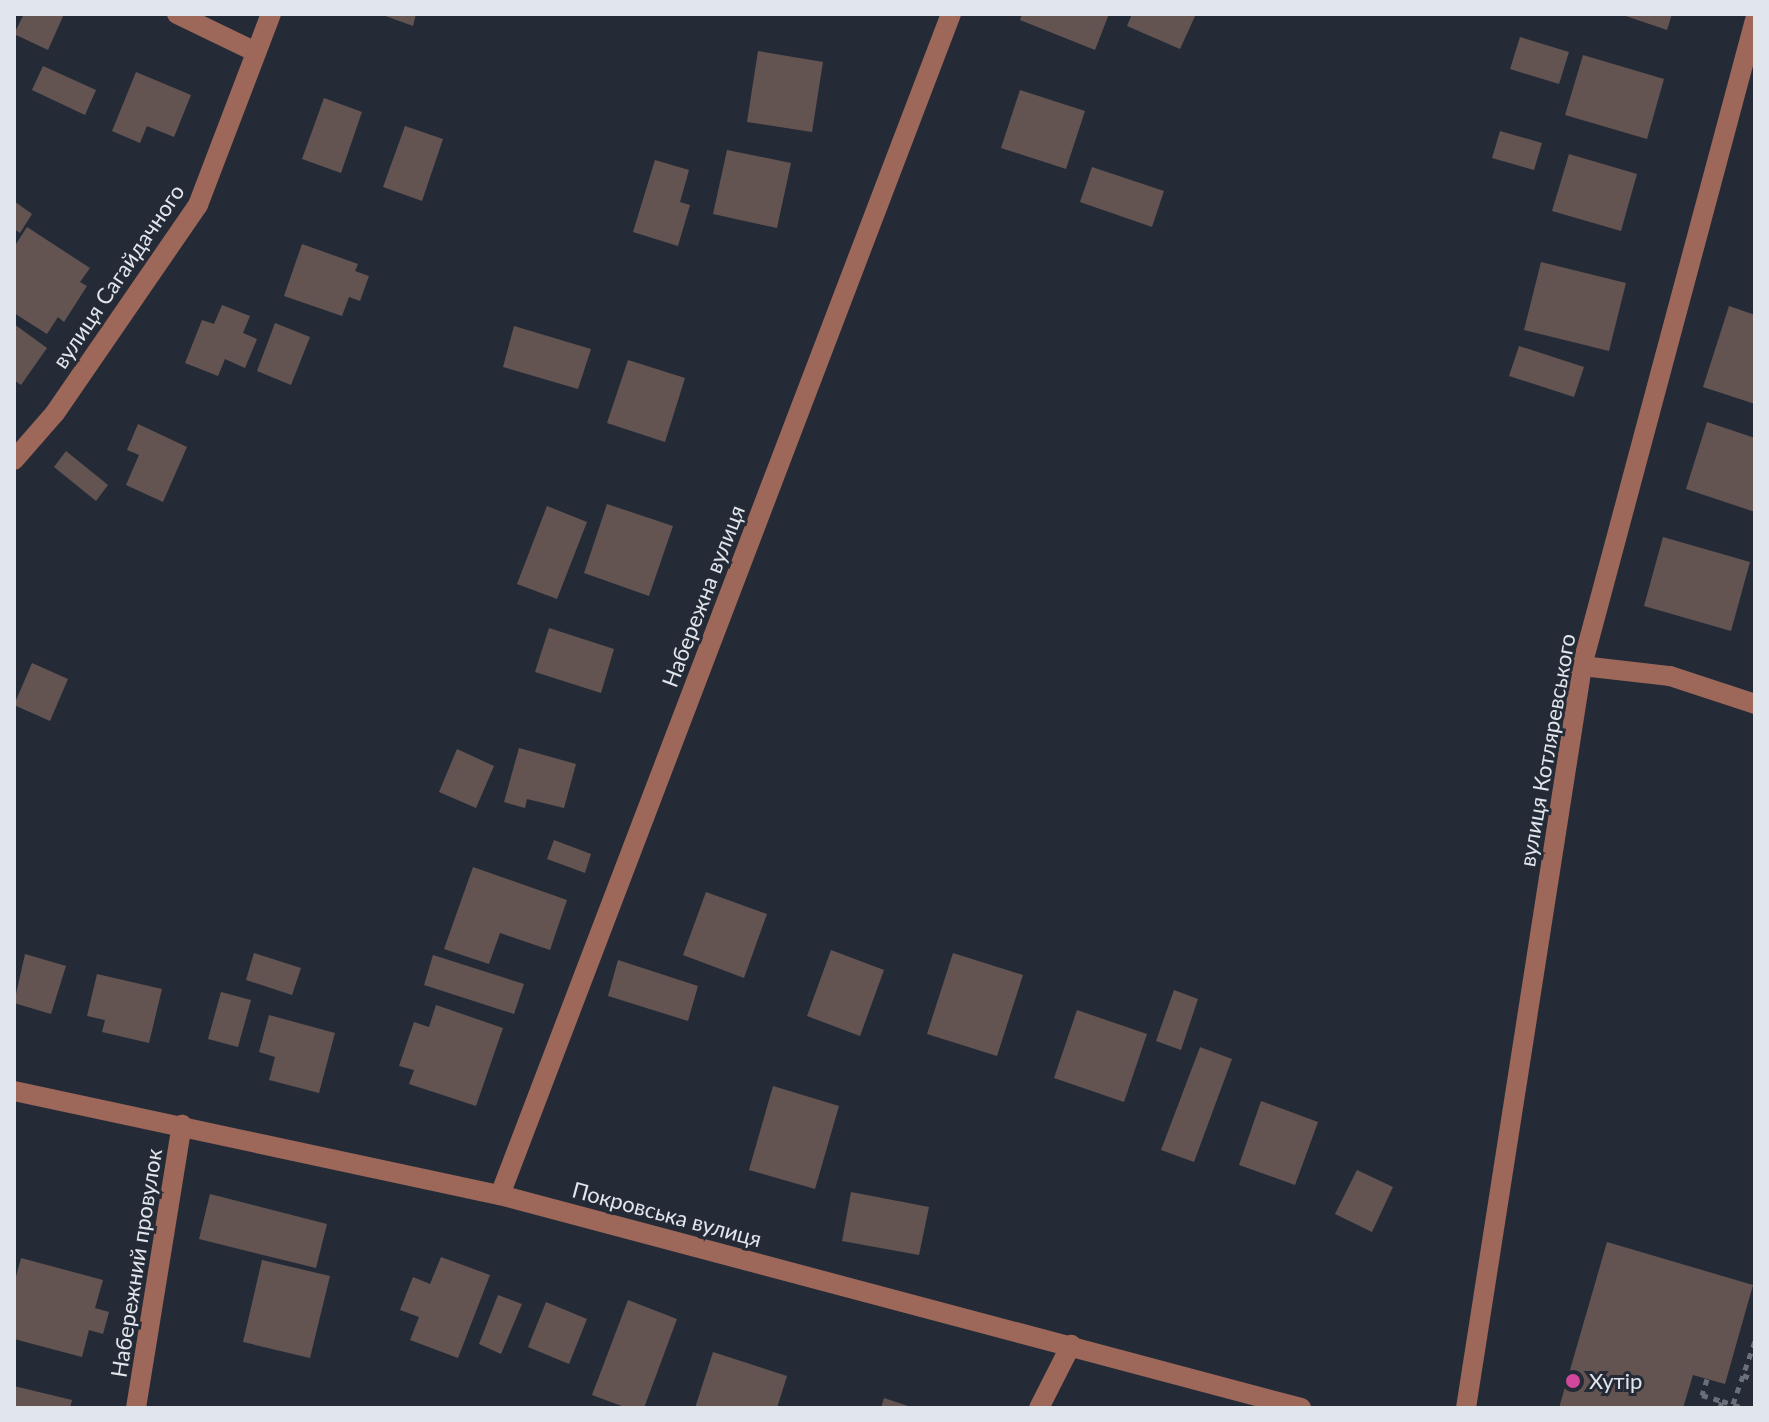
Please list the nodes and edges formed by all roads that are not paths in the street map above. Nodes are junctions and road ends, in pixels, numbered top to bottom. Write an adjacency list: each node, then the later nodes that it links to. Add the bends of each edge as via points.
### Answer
1 (177, 14): 5 (street)
2 (271, 14): 5 (street, вулиця Сагайдачного)
3 (951, 14): 11 (street, Набережна вулиця)
4 (1755, 20): 7 (street, вулиця Котляревського)
5 (256, 52): 6 (street, вулиця Сагайдачного, via 198,205 55,413)
6 (14, 460)
7 (1582, 666): 8 (street, via 1670,676); 16 (street, вулиця Котляревського)
8 (1755, 704)
9 (14, 1091): 10 (street, Покровська вулиця)
10 (182, 1125): 11 (street, Покровська вулиця); 13 (street, Набережний провулок)
11 (500, 1195): 12 (street, Покровська вулиця)
12 (1071, 1345): 14 (street); 15 (street, Покровська вулиця)
13 (136, 1408)
14 (1039, 1408)
15 (1301, 1408)
16 (1466, 1408)

